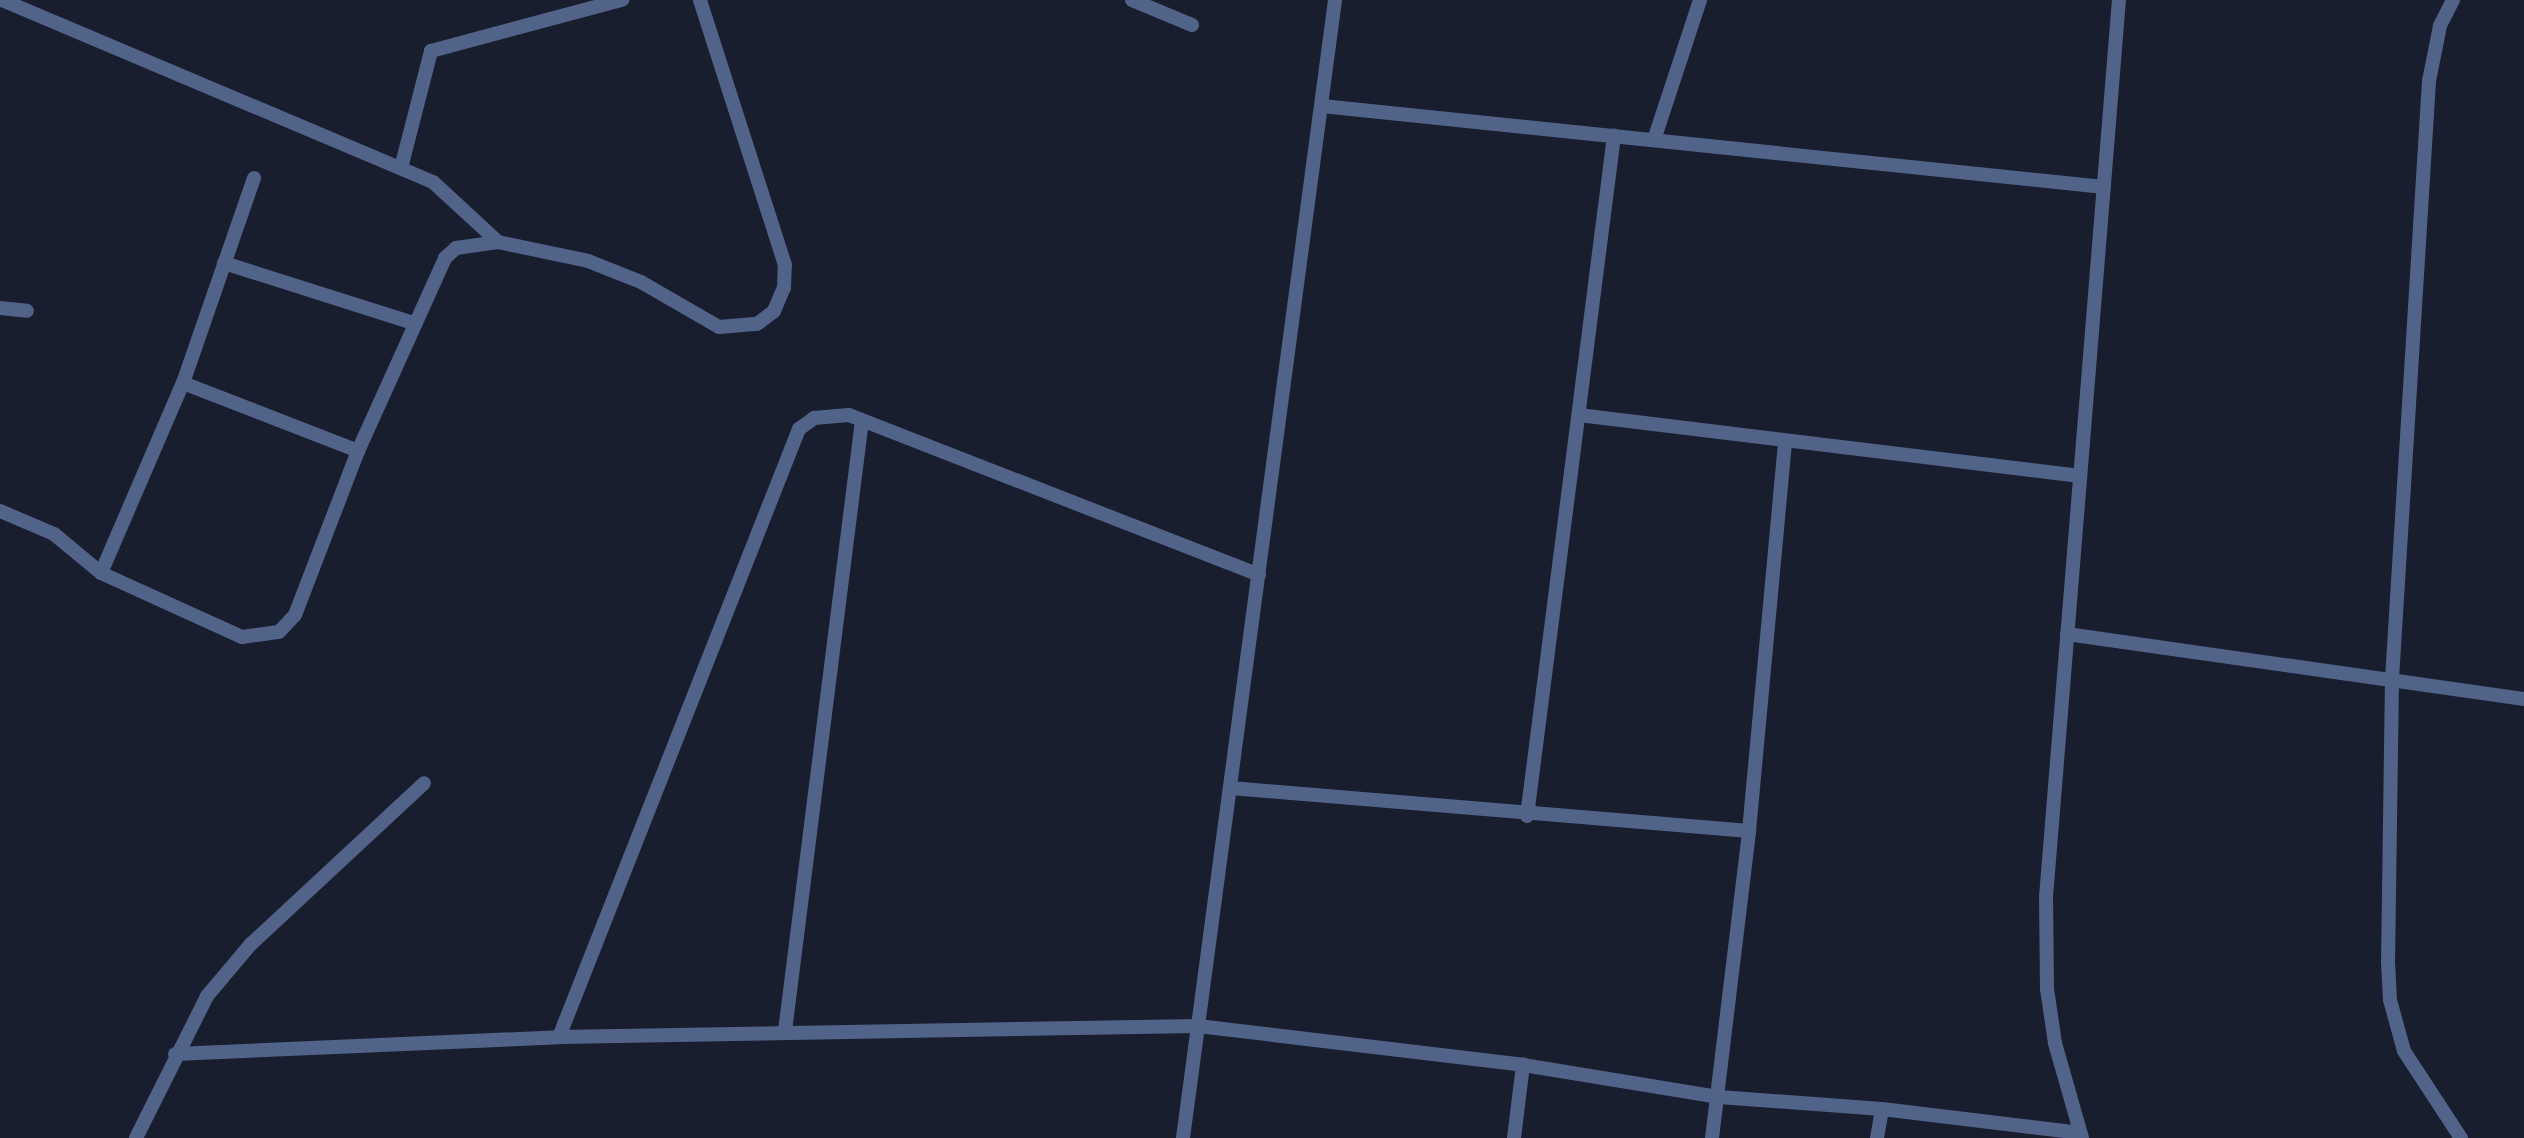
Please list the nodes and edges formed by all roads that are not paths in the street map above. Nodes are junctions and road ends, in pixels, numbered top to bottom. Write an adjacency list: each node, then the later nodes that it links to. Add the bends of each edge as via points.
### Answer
1 (2, 0): 13 (street)
2 (622, 0): 13 (street, via 431,51)
3 (700, 0): 16 (street, via 785,265 784,288 774,311 757,324 719,327 614,269)
4 (1132, 0): 9 (street)
5 (1335, 0): 10 (street)
6 (1700, 0): 12 (street)
7 (2119, 0): 15 (street)
8 (2453, 0): 31 (street, via 2440,26 2429,81)
9 (1192, 25)
10 (1322, 106): 11 (street); 29 (street)
11 (1614, 136): 12 (street); 22 (street)
12 (1654, 140): 15 (street)
13 (401, 168): 16 (street, via 433,181)
14 (254, 178): 17 (street)
15 (2104, 187): 26 (street)
16 (498, 242): 20 (street, via 456,248 445,258)
17 (225, 262): 20 (street); 21 (street)
18 (0, 308): 19 (street)
19 (27, 311)
20 (416, 324): 25 (street)
21 (183, 383): 25 (street); 28 (street)
22 (1579, 415): 24 (street); 35 (street)
23 (862, 421): 29 (street); 38 (street); 39 (street, via 833,415 814,418 799,429)
24 (1785, 441): 26 (street); 36 (street)
25 (358, 451): 28 (street, via 295,615 279,632 242,637)
26 (2080, 476): 30 (street)
27 (0, 511): 28 (street, via 54,534)
28 (101, 573)
29 (1259, 575): 34 (street)
30 (2067, 634): 31 (street); 44 (street, via 2046,897 2047,989)
31 (2392, 679): 32 (street); 50 (street, via 2390,1000 2403,1051)
32 (2524, 699)
33 (424, 783): 40 (street, via 251,944 207,996)
34 (1231, 788): 35 (street); 37 (street)
35 (1527, 816): 36 (street)
36 (1749, 831): 42 (street)
37 (1199, 1026): 38 (street); 41 (street); 46 (street)
38 (785, 1031): 39 (street)
39 (559, 1037): 40 (street)
40 (175, 1054): 45 (street)
41 (1523, 1065): 42 (street); 47 (street)
42 (1719, 1097): 43 (street); 48 (street)
43 (1882, 1109): 44 (street); 49 (street)
44 (2081, 1135)
45 (136, 1138)
46 (1183, 1138)
47 (1514, 1138)
48 (1712, 1138)
49 (1877, 1138)
50 (2461, 1138)

